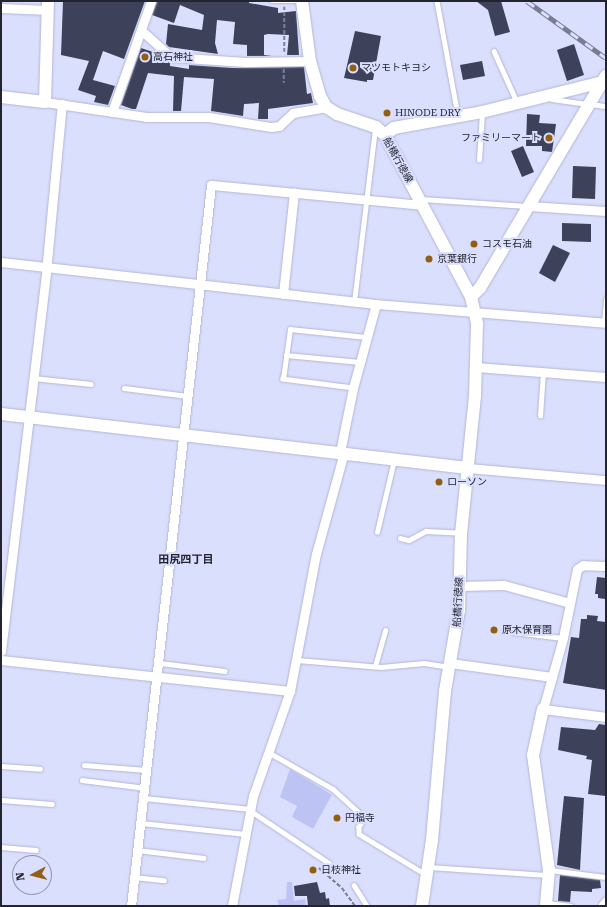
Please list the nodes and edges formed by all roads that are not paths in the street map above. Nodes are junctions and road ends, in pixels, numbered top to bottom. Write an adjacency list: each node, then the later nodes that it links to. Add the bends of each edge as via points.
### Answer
1 (151, 1): 7 (street)
2 (272, 1): 3 (lane)
3 (302, 1): 9 (main road)
4 (437, 1): 21 (lane)
5 (48, 5): 6 (street); 13 (main road)
6 (1, 8)
7 (141, 30): 9 (street, via 171,57); 19 (street)
8 (494, 51): 14 (lane)
9 (310, 61): 18 (main road, via 314,81)
10 (605, 80): 12 (main road); 15 (main road)
11 (1, 97): 13 (main road)
12 (539, 97): 14 (main road); 15 (lane)
13 (45, 102): 16 (street)
14 (517, 102): 20 (main road)
15 (586, 103): 17 (lane); 27 (main road)
16 (62, 104): 19 (street); 30 (street)
17 (606, 106)
18 (326, 107): 19 (street, via 293,113 279,126 224,118 146,117); 22 (main road, 船橋行徳線)
19 (112, 112)
20 (482, 112): 21 (main road); 23 (lane)
21 (458, 117): 22 (main road)
22 (380, 131): 25 (lane); 26 (main road, 船橋行徳線)
23 (479, 160)
24 (294, 193): 25 (street); 31 (street, via 211,185); 32 (street)
25 (365, 200): 26 (street); 35 (lane)
26 (420, 202): 27 (lane); 33 (main road, 船橋行徳線)
27 (529, 206): 28 (street); 33 (main road, via 480,288)
28 (606, 211)
29 (1, 262): 30 (street)
30 (45, 268): 31 (street); 45 (street)
31 (202, 284): 32 (street); 49 (street)
32 (283, 294): 35 (street)
33 (471, 297): 37 (main road, 船橋行徳線)
34 (606, 300): 38 (lane)
35 (354, 302): 36 (street)
36 (376, 304): 37 (street); 39 (street)
37 (475, 313): 38 (street); 42 (main road, 船橋行徳線)
38 (605, 323)
39 (366, 336): 40 (lane, via 290,329); 41 (street)
40 (286, 355): 41 (lane); 48 (lane, via 283,379)
41 (360, 362): 48 (street)
42 (476, 367): 43 (street); 56 (main road, 船橋行徳線)
43 (543, 372): 44 (street); 51 (lane)
44 (606, 377)
45 (32, 378): 46 (lane); 52 (street)
46 (91, 384)
47 (124, 388): 49 (lane)
48 (353, 388): 54 (street)
49 (187, 396): 53 (street)
50 (1, 414): 52 (main road)
51 (540, 416)
52 (28, 417): 53 (main road); 63 (street)
53 (184, 434): 54 (main road); 72 (street)
54 (342, 452): 55 (main road); 71 (street, via 316,554)
55 (394, 460): 56 (main road); 58 (lane)
56 (468, 468): 57 (street); 59 (main road, 船橋行徳線)
57 (606, 480)
58 (377, 532)
59 (461, 533): 60 (lane, via 426,531 409,540); 62 (main road, 船橋行徳線)
60 (400, 538)
61 (606, 566): 64 (street, via 579,566)
62 (459, 586): 64 (street, via 504,585); 73 (main road, 船橋行徳線, via 458,617)
63 (4, 600): 65 (street)
64 (570, 603): 68 (street)
65 (3, 618): 69 (street)
66 (385, 630): 74 (lane)
67 (513, 632): 68 (lane)
68 (563, 638): 77 (street)
69 (1, 650)
70 (1, 660): 76 (street)
71 (297, 660): 74 (lane); 78 (street)
72 (160, 663): 75 (lane); 76 (street)
73 (450, 665): 74 (lane, via 424,663); 77 (street); 99 (main road, 船橋行徳線)
74 (375, 666)
75 (225, 671)
76 (158, 676): 78 (street); 85 (street)
77 (552, 677): 79 (street)
78 (290, 691): 81 (street)
79 (543, 709): 80 (street); 100 (main road, via 533,755)
80 (606, 716)
81 (270, 753): 91 (street); 99 (lane, via 333,789 365,818 359,827 359,834)
82 (84, 765): 85 (lane)
83 (1, 766): 84 (lane)
84 (40, 769)
85 (147, 770): 87 (street)
86 (82, 780): 87 (lane)
87 (145, 788): 88 (street)
88 (144, 798): 91 (lane); 92 (street)
89 (1, 800): 90 (lane)
90 (52, 804)
91 (250, 810): 93 (street); 98 (lane)
92 (140, 823): 93 (lane); 96 (street)
93 (245, 834): 108 (street)
94 (1, 847): 95 (lane)
95 (36, 850)
96 (138, 850): 97 (lane); 101 (street)
97 (204, 858)
98 (329, 863)
99 (429, 872): 100 (lane); 110 (main road, 船橋行徳線)
100 (549, 873): 102 (lane); 106 (main road)
101 (134, 877): 103 (lane); 107 (street)
102 (606, 877)
103 (164, 880)
104 (354, 885): 109 (lane)
105 (606, 901): 112 (street)
106 (547, 904): 111 (lane)
107 (131, 906)
108 (232, 906)
109 (367, 906)
110 (422, 906)
111 (571, 906)
112 (602, 906)

